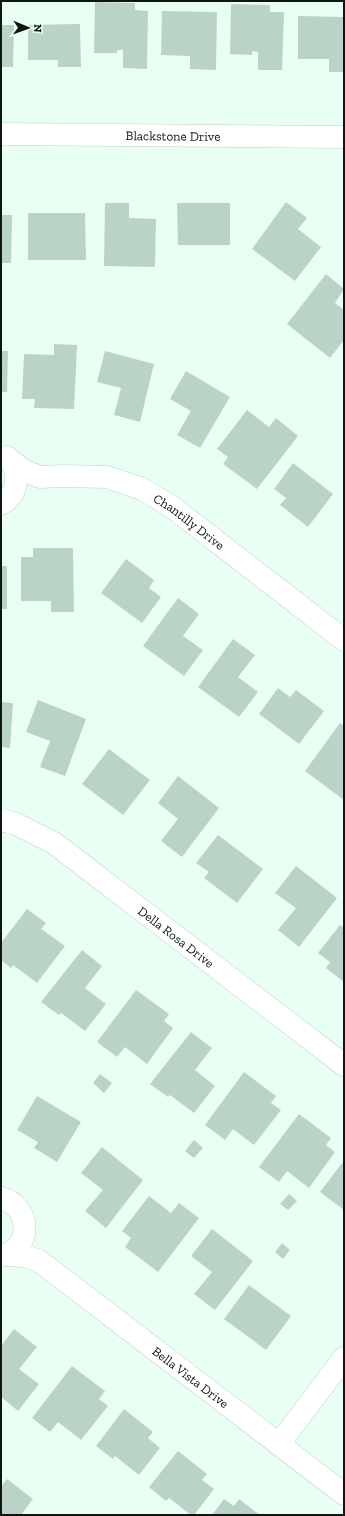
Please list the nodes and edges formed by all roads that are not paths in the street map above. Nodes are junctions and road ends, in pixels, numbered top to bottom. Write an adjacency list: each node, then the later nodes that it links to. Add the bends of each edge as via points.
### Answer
1 (1, 134): 2 (street, Blackstone Drive)
2 (344, 137)
3 (6, 456): 4 (street, Chantilly Drive, via 25,471); 5 (street, via 15,468 16,478 15,487)
4 (40, 477): 5 (street, via 26,484); 6 (street, Chantilly Drive, via 107,477 142,489 172,507)
5 (6, 500)
6 (344, 640)
7 (1, 820): 8 (street, Della Rosa Drive, via 16,824 54,843)
8 (344, 1065)
9 (1, 1198): 10 (street, Bella Vista Drive, via 12,1202 19,1209 24,1218)
10 (25, 1228): 11 (street, Bella Vista Drive, via 24,1237 19,1245 12,1252); 12 (street, Bella Vista Drive)
11 (2, 1256): 12 (street, Bella Vista Drive, via 23,1256)
12 (38, 1260): 14 (street, Bella Vista Drive)
13 (344, 1358): 14 (street)
14 (279, 1444): 15 (street, Bella Vista Drive)
15 (344, 1494)

